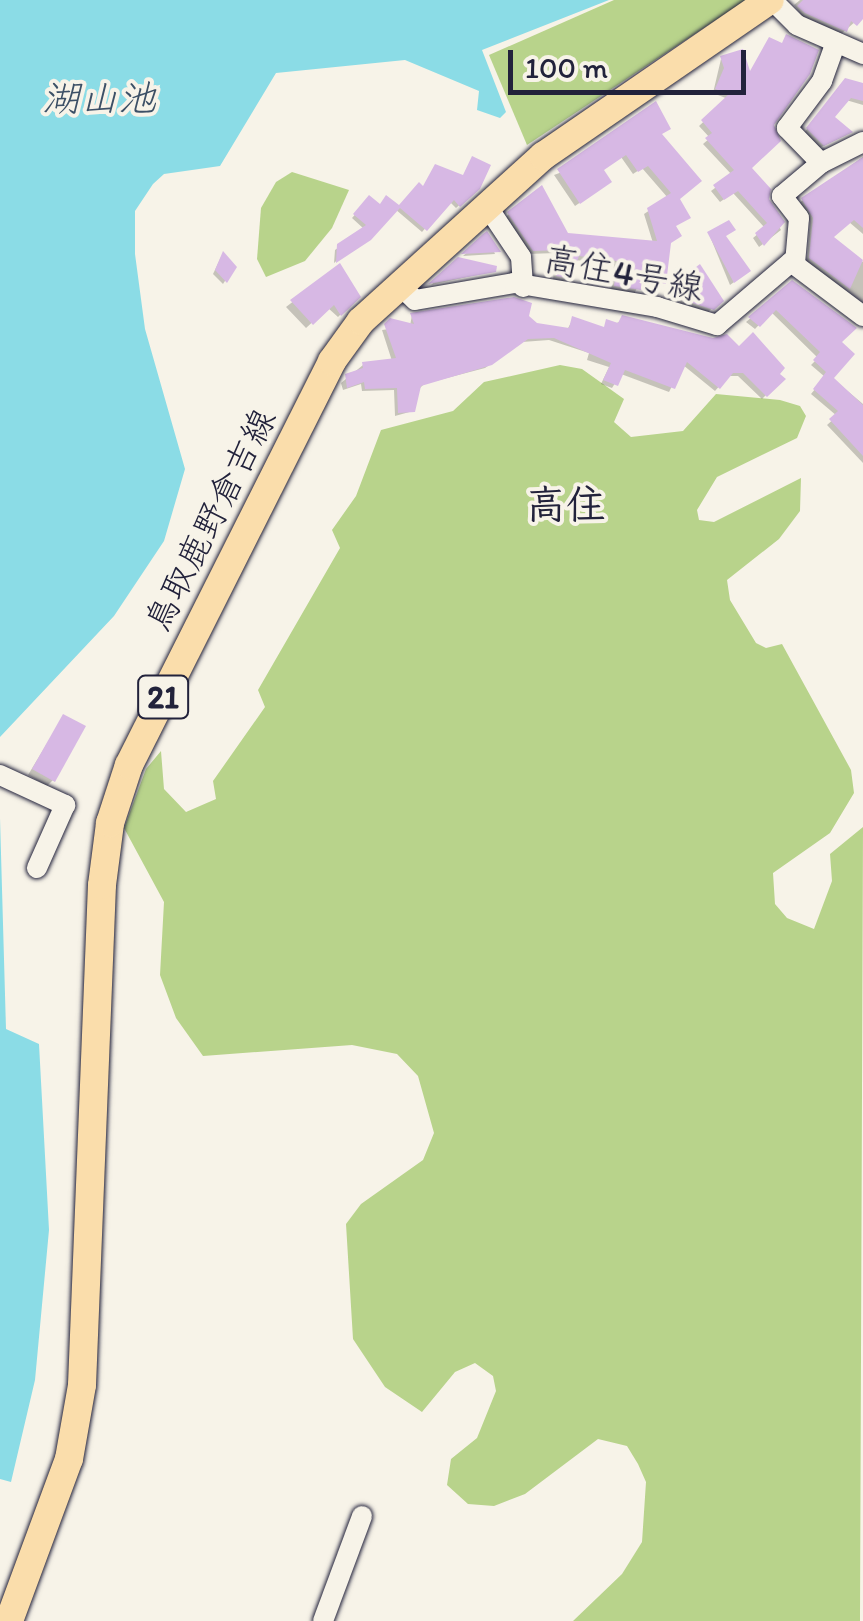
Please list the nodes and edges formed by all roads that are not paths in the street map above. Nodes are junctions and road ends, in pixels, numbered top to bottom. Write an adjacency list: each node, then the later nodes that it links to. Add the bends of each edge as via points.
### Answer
1 (771, 0): 2 (street, via 797,25); 6 (main road, 鳥取鹿野倉吉線 / 21, via 543,156)
2 (836, 42): 3 (street); 5 (street, via 822,81 787,128)
3 (863, 54)
4 (860, 150): 5 (street)
5 (821, 163): 7 (street, via 782,196 798,218)
6 (487, 206): 8 (main road, 鳥取鹿野倉吉線 / 21); 9 (street, via 521,257)
7 (795, 264): 9 (street, 高住4号線, via 785,265 717,326 657,307); 10 (street)
8 (398, 284): 9 (street, 高住4号線, via 415,300 498,283); 14 (main road, 鳥取鹿野倉吉線 / 21, via 332,361 129,765 110,823 96,991 82,1385 69,1460)
9 (523, 287)
10 (860, 304)
11 (0, 775): 12 (street, via 64,805)
12 (38, 868)
13 (362, 1516): 15 (street)
14 (9, 1621)
15 (323, 1621)

